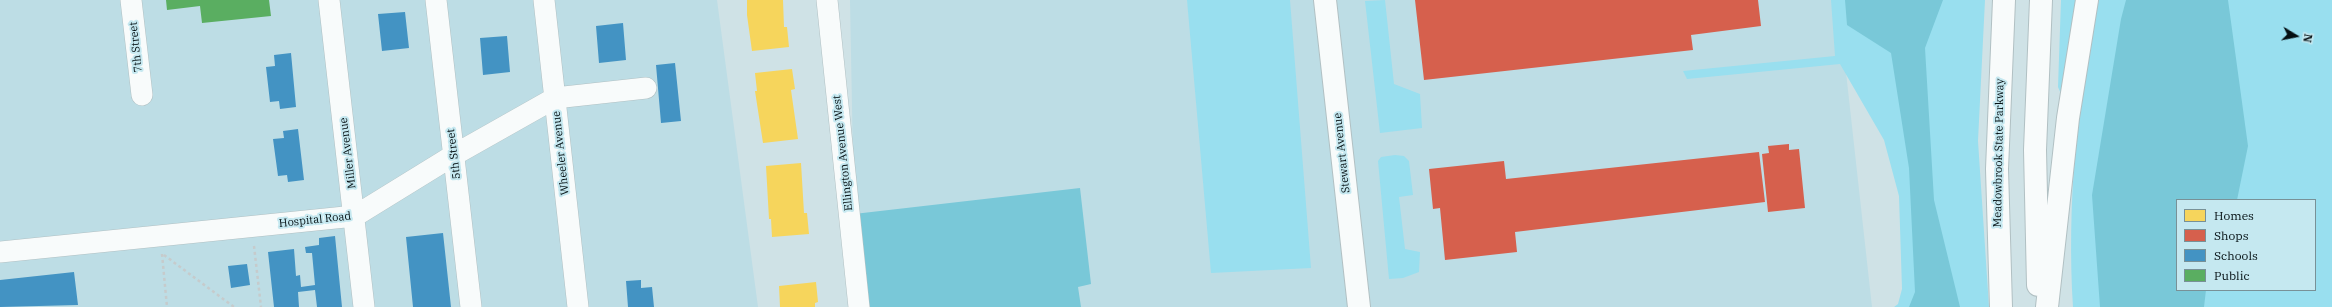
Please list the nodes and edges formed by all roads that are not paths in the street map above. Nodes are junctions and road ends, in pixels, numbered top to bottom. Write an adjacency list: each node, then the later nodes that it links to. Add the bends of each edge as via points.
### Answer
1 (131, 0): 11 (street, 7th Street)
2 (329, 0): 14 (street, Miller Avenue)
3 (436, 0): 13 (street, 5th Street)
4 (544, 0): 12 (street, Wheeler Avenue)
5 (827, 0): 19 (street, Ellington Avenue West)
6 (1325, 0): 20 (main road, Stewart Avenue)
7 (2004, 0): 21 (main road, Meadowbrook State Parkway, via 1997,169)
8 (2041, 0): 22 (main road, via 2035,150)
9 (2087, 0): 23 (main road, via 2068,118)
10 (646, 88): 12 (street, Hospital Road)
11 (142, 95)
12 (555, 98): 13 (street, Hospital Road); 18 (street, Wheeler Avenue)
13 (454, 155): 14 (street, Hospital Road); 17 (street, 5th Street)
14 (355, 216): 15 (street, Hospital Road, via 161,244); 16 (street, Miller Avenue)
15 (0, 252)
16 (364, 307)
17 (471, 307)
18 (578, 307)
19 (859, 307)
20 (1359, 307)
21 (2001, 307)
22 (2039, 307)
23 (2046, 307)

